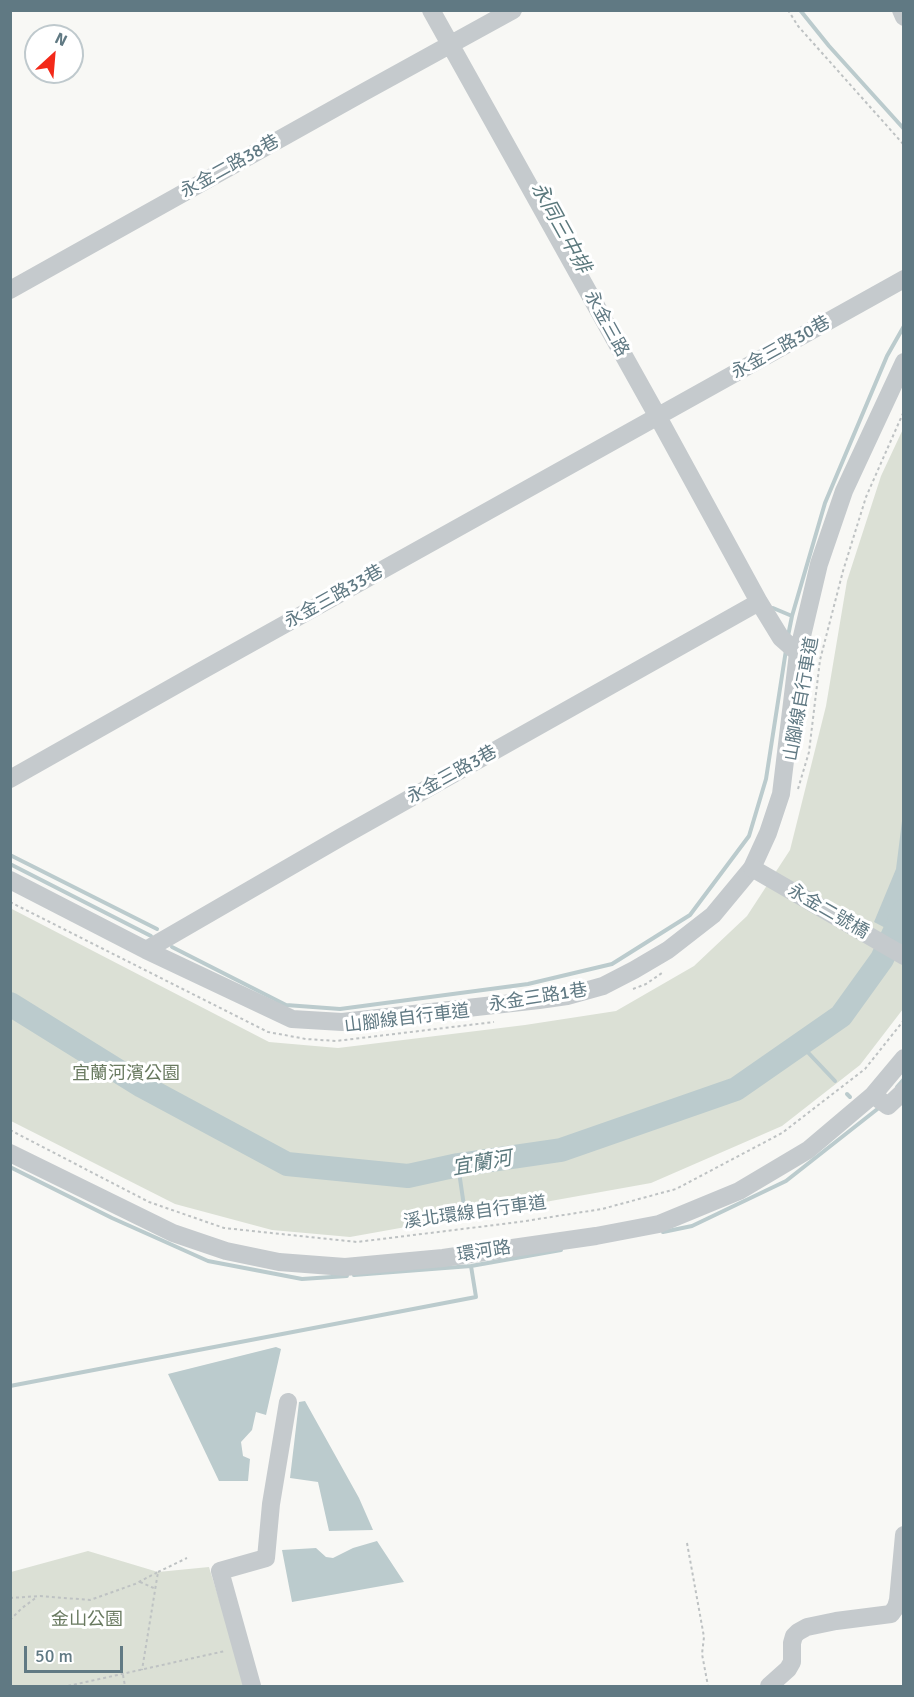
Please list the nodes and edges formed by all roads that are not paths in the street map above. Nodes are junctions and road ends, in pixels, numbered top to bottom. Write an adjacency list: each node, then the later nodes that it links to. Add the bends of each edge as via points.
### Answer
1 (431, 10): 5 (street, 永金三路)
2 (513, 10): 5 (street, 永金二路38巷)
3 (901, 10): 4 (street)
4 (903, 17)
5 (451, 46): 7 (street, 永金二路38巷); 9 (street, 永金三路)
6 (903, 279): 9 (street, 永金三路30巷)
7 (10, 290)
8 (903, 362): 11 (street, 永金三路1巷, via 843,491 819,564)
9 (658, 417): 10 (street, 永金三路); 12 (street, 永金三路33巷)
10 (759, 602): 11 (street, 永金三路, via 781,638); 15 (street, 永金三路3巷)
11 (798, 653): 13 (street, 永金三路1巷, via 781,794)
12 (10, 779)
13 (752, 868): 15 (street, 永金三路1巷, via 713,915 668,950 603,986 539,1000 342,1022 292,1019); 16 (street, 永金二號橋, bridge)
14 (10, 880): 15 (street, 永金三路1巷)
15 (146, 950)
16 (903, 956)
17 (903, 1058): 19 (street, 環河路)
18 (903, 1091): 19 (street, via 888,1106)
19 (873, 1095): 20 (street, 環河路, via 808,1150 739,1191 659,1224 443,1258 345,1267 279,1262 226,1251 173,1233)
20 (10, 1153)
21 (288, 1402): 23 (street, via 266,1558 220,1571)
22 (903, 1535): 24 (street, via 898,1600 891,1614 836,1621 798,1632 792,1642 792,1662)
23 (252, 1686)
24 (769, 1686)

